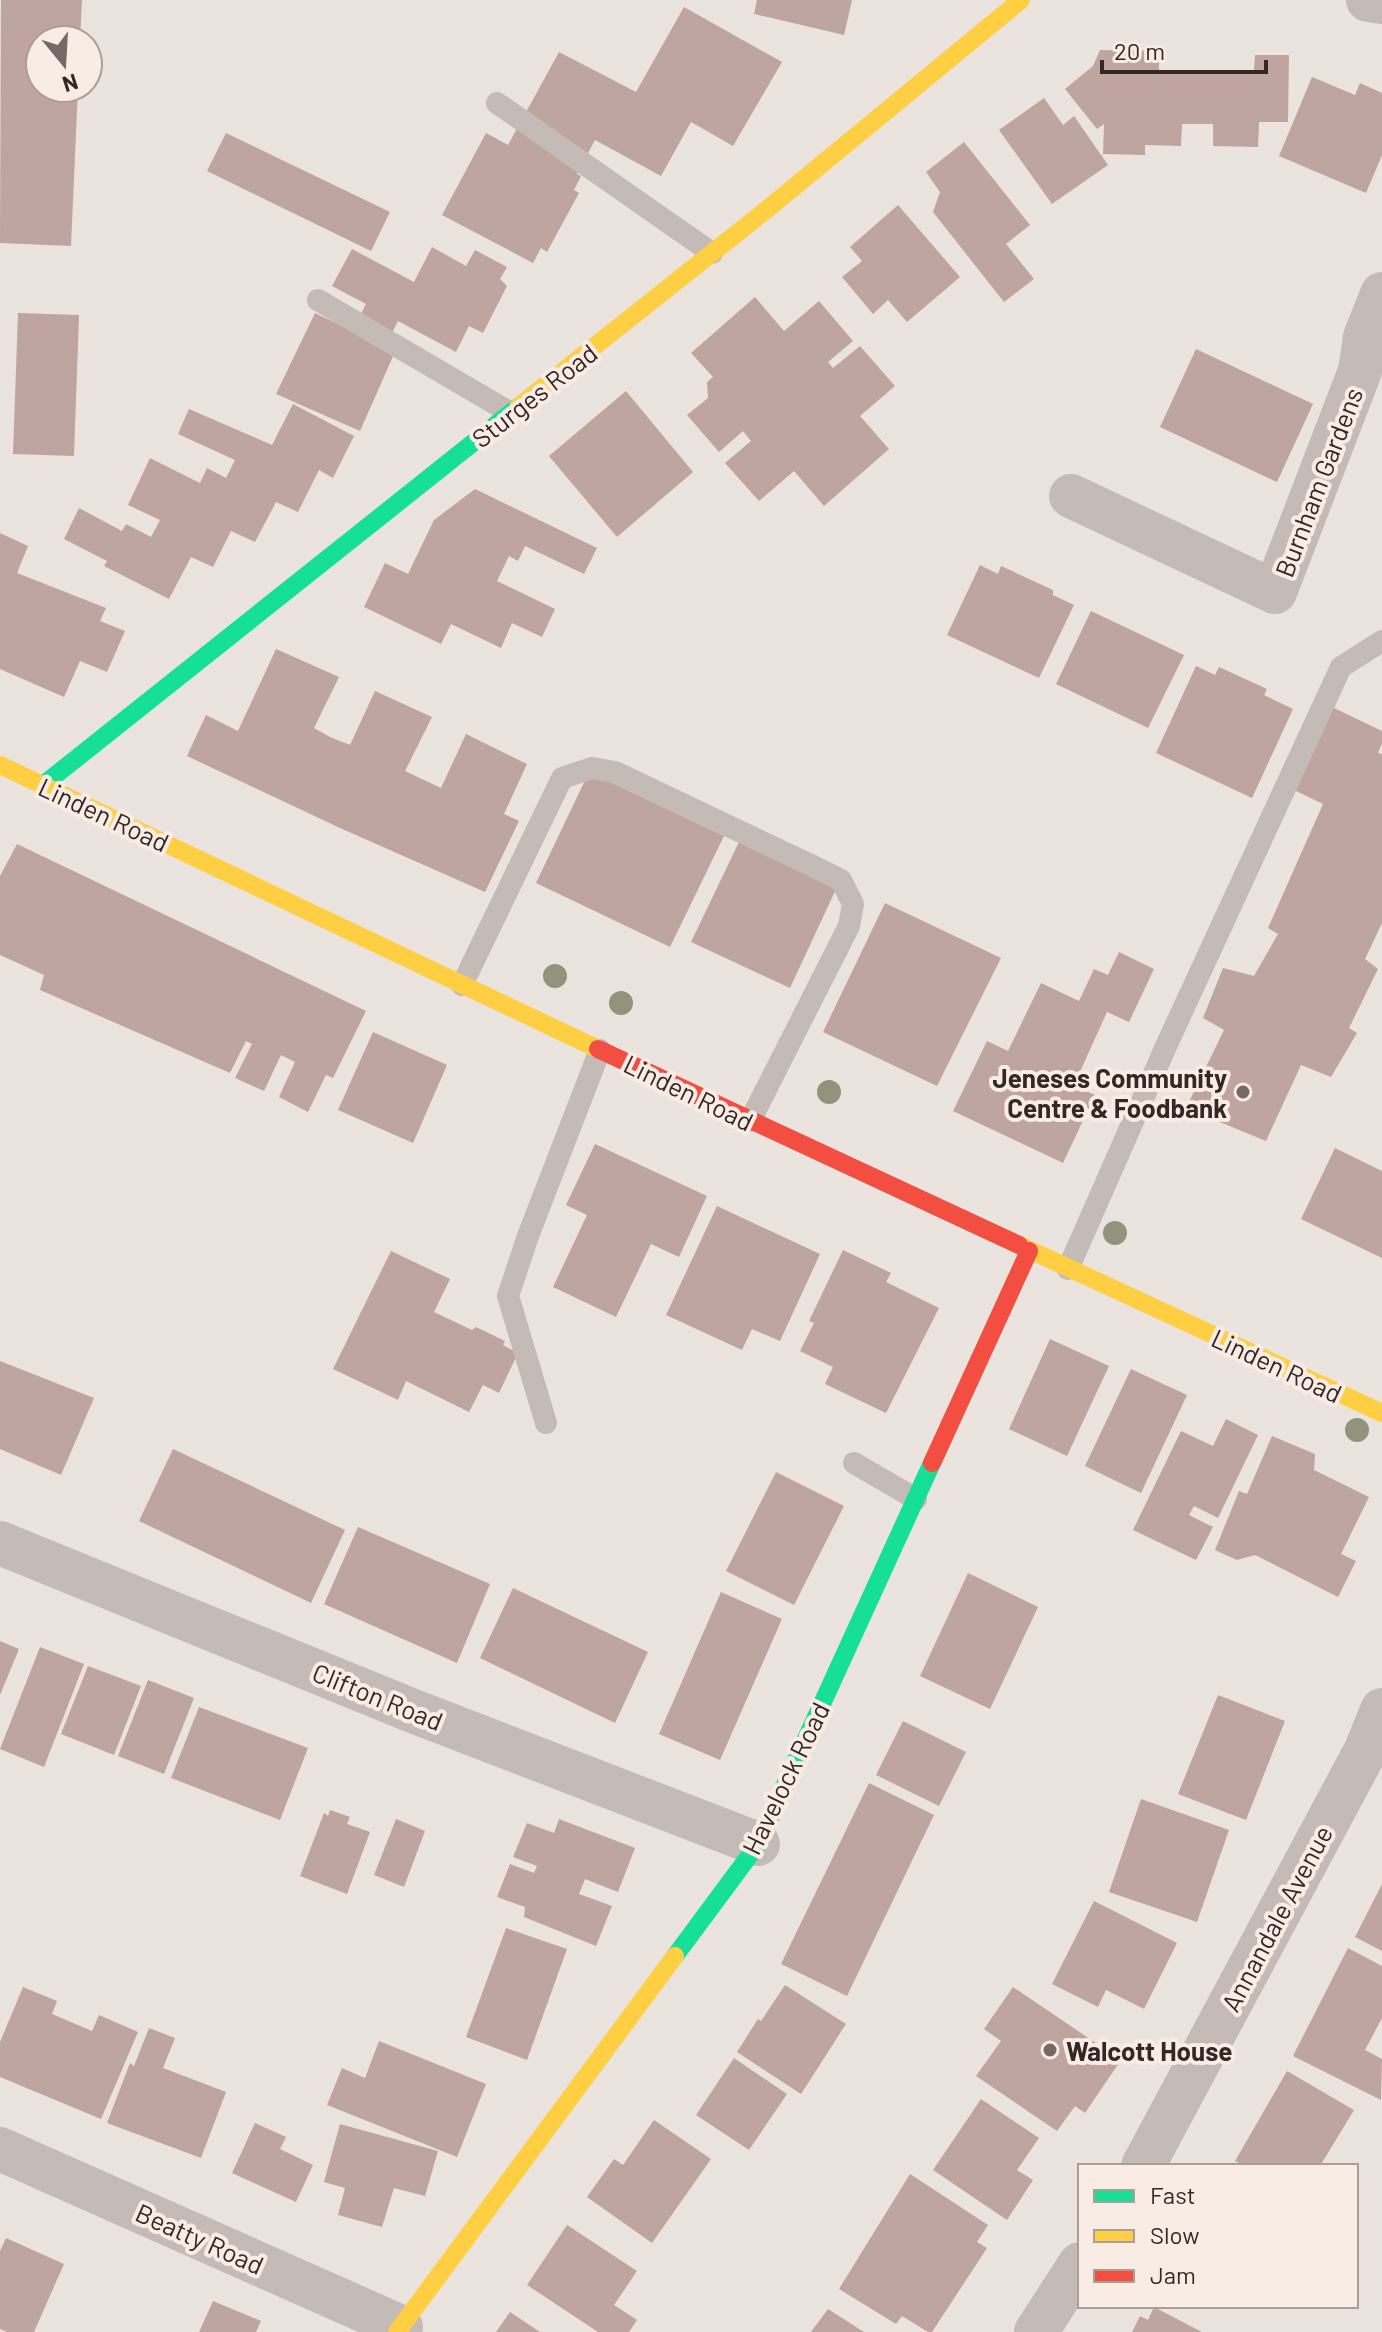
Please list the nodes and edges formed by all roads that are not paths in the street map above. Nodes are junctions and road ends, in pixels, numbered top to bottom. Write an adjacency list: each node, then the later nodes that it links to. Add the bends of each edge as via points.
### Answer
1 (1021, 0): 5 (street, Sturges Road)
2 (1368, 0): 3 (street)
3 (1382, 2)
4 (497, 103): 5 (lane)
5 (712, 253): 9 (street, Sturges Road)
6 (1382, 294): 8 (street, Burnham Gardens, via 1365,337)
7 (318, 300): 9 (lane)
8 (1371, 376): 10 (street, Burnham Gardens, via 1275,592)
9 (511, 413): 13 (street, Sturges Road)
10 (1071, 496)
11 (1382, 641): 18 (lane, via 1341,667)
12 (3, 773): 13 (street, Linden Road)
13 (43, 785): 14 (street, Linden Road)
14 (462, 985): 15 (street, Linden Road); 16 (lane, via 562,778 592,768 615,772 841,880 853,904 849,926)
15 (600, 1050): 16 (street, Linden Road); 20 (lane, via 508,1296)
16 (750, 1121): 17 (street, Linden Road)
17 (1029, 1251): 18 (street, Linden Road); 22 (street, Havelock Road)
18 (1068, 1269): 19 (street, Linden Road)
19 (1382, 1413)
20 (546, 1423)
21 (854, 1463): 22 (lane)
22 (916, 1499): 25 (street, Havelock Road)
23 (0, 1543): 25 (street, Clifton Road)
24 (1382, 1710): 27 (street, Annandale Avenue, via 1366,1750)
25 (758, 1844): 29 (street, Havelock Road)
26 (0, 2149): 29 (street, Beatty Road)
27 (1144, 2164)
28 (1078, 2267): 30 (street)
29 (399, 2330)
30 (1036, 2332)

